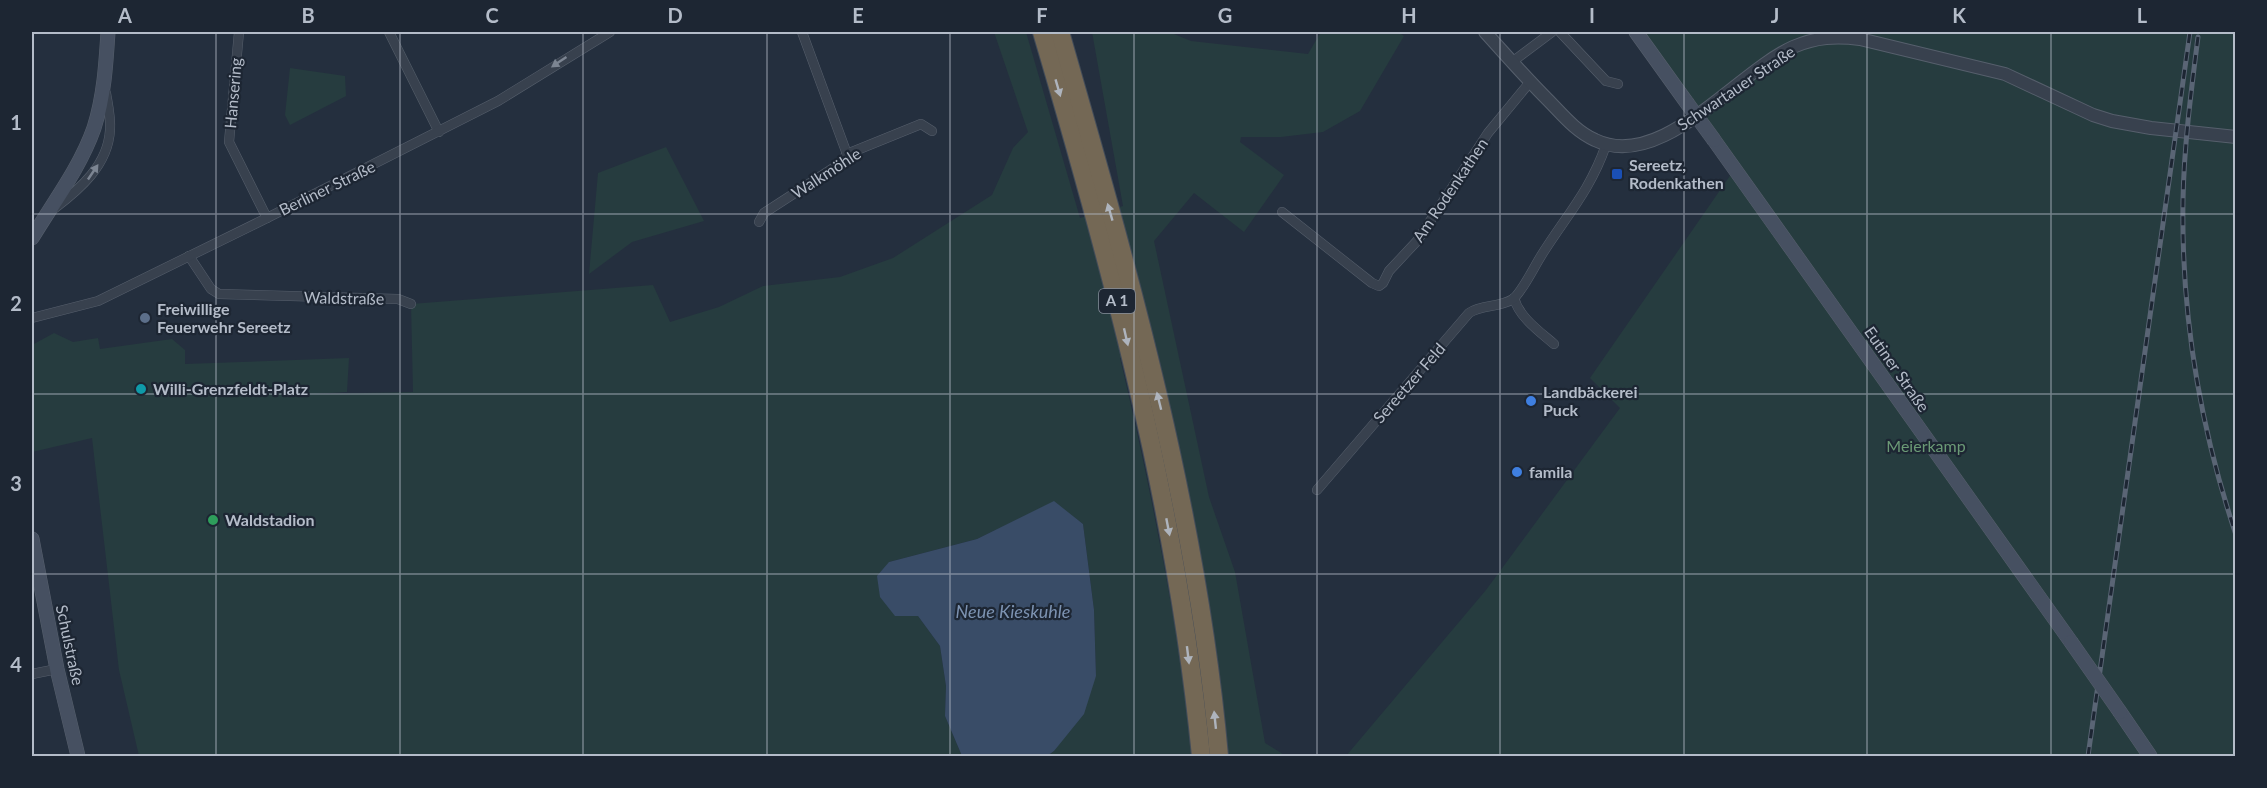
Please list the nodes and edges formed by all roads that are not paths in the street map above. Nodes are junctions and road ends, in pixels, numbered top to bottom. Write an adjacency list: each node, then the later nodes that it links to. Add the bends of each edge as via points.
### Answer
1 (108, 32): 13 (main road)
2 (238, 32): 23 (street, Hansering, via 229,142)
3 (389, 32): 17 (street)
4 (610, 32): 17 (street, Berliner Straße, one-way to 17, via 498,101)
5 (802, 32): 20 (street)
6 (1042, 32): 33 (highway, A 1, one-way to 33, via 1113,282)
7 (1060, 32): 33 (highway, A 1, one-way to 7, via 1173,458 1130,281)
8 (1485, 32): 12 (street, Schwartauer Straße)
9 (1552, 32): 12 (street)
10 (1560, 32): 15 (street, via 1606,81)
11 (1636, 32): 40 (main road, Eutiner Straße, bridge)
12 (1512, 62): 14 (street, Schwartauer Straße)
13 (105, 82): 21 (main road, via 94,129); 21 (street, one-way to 13, via 78,190 104,154 110,131)
14 (1530, 82): 19 (street, Schwartauer Straße, via 1573,126); 22 (street, Am Rodenkathen, via 1488,133 1417,241 1379,286)
15 (1618, 84)
16 (932, 131): 20 (street, Walkmöhle, via 921,124)
17 (439, 132): 23 (street, Berliner Straße)
18 (2235, 137): 19 (street, Schwartauer Straße, via 2134,126 2093,115 2003,74 1860,39 1837,37 1791,47 1658,140 1642,145)
19 (1606, 145): 27 (street, via 1579,203)
20 (848, 154): 24 (street, Walkmöhle, via 838,165 764,213)
21 (50, 211): 25 (main road)
22 (1282, 212)
23 (267, 218): 26 (street, Berliner Straße)
24 (759, 222)
25 (32, 238)
26 (189, 256): 28 (street, Waldstraße, via 211,289 219,294 398,299); 29 (street, Berliner Straße, via 98,301)
27 (1515, 297): 30 (street, via 1517,307); 31 (street, Sereetzer Feld, via 1476,308 1469,314)
28 (411, 303)
29 (32, 318)
30 (1554, 344)
31 (1317, 490)
32 (32, 539): 35 (main road, Schulstraße)
33 (1186, 574): 34 (highway, A 1)
34 (1190, 596): 38 (highway, A 1, one-way to 38); 39 (highway, A 1, one-way to 34, via 1211,684)
35 (57, 669): 36 (street); 37 (main road, Schulstraße)
36 (32, 674)
37 (78, 756)
38 (1201, 756)
39 (1218, 756)
40 (2150, 756)

